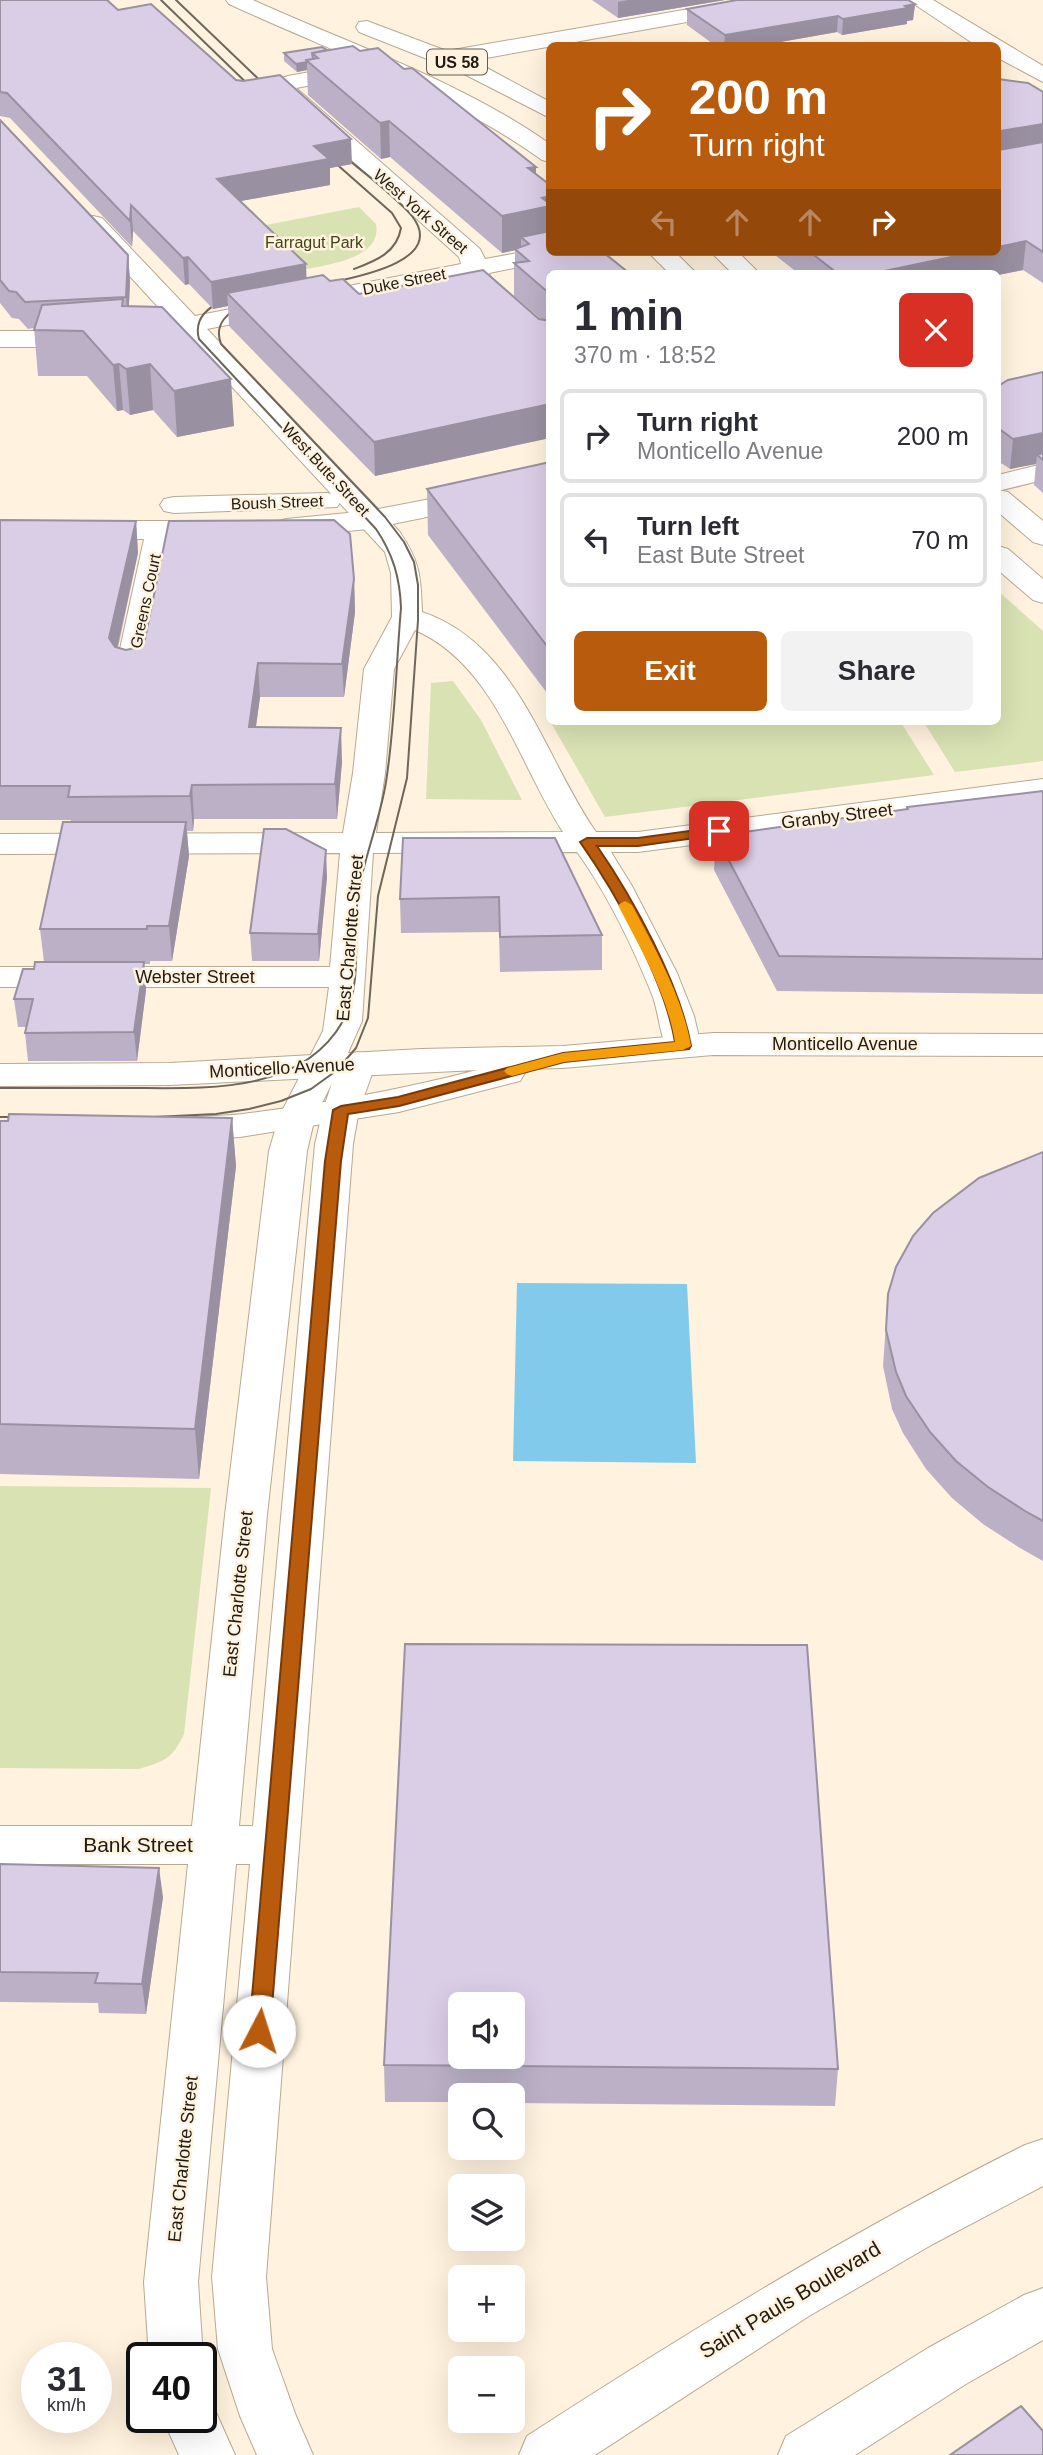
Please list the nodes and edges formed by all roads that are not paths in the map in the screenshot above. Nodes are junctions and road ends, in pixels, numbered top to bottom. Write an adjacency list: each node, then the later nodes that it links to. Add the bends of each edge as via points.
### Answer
1 (236, 0): 8 (street, US 58)
2 (778, 0): 7 (street)
3 (918, 0): 5 (street)
4 (349, 21): 7 (street, US 58)
5 (986, 42)
6 (1001, 50): 9 (street)
7 (447, 58): 10 (street, US 58)
8 (392, 65): 11 (street, US 58, via 481,108); 16 (street, West York Street, via 287,84 284,89 471,254)
9 (1043, 75)
10 (546, 109)
11 (546, 152)
12 (82, 212): 19 (street, West Bute Street)
13 (546, 254): 16 (street, Duke Street)
14 (665, 256): 17 (street)
15 (728, 256): 18 (street)
16 (474, 268): 19 (street, Duke Street); 23 (street, West York Street, via 479,282)
17 (681, 270)
18 (744, 270)
19 (189, 325): 20 (street, Duke Street); 28 (street, West Bute Street)
20 (148, 332)
21 (112, 337): 22 (street)
22 (0, 339)
23 (546, 341)
24 (546, 461): 28 (street, Boush Street)
25 (1043, 472): 26 (street)
26 (1001, 482)
27 (546, 485): 31 (street, Boush Street)
28 (353, 498): 30 (street, Boush Street, via 271,504); 31 (street, West Bute Street)
29 (1001, 501): 34 (street)
30 (0, 505)
31 (373, 519): 33 (street, Boush Street, via 276,529); 37 (street, West Bute Street, via 395,544 403,562)
32 (0, 530): 33 (street, Boush Street)
33 (160, 530): 38 (street, Greens Court)
34 (1043, 536)
35 (1001, 558): 36 (street)
36 (1043, 594)
37 (407, 617): 40 (street, via 451,636 476,662 530,741); 42 (street, East Charlotte Street, via 379,669)
38 (130, 672)
39 (1043, 789): 40 (street, Granby Street, via 638,842)
40 (587, 842): 42 (street, Granby Street); 46 (street, via 664,981)
41 (0, 844): 42 (street, Granby Street)
42 (358, 844): 44 (street, East Charlotte Street)
43 (0, 977): 44 (street, Webster Street)
44 (348, 977): 48 (street, East Charlotte Street)
45 (1043, 1045): 46 (street, Monticello Avenue)
46 (683, 1046): 47 (street, Monticello Avenue)
47 (563, 1057): 48 (street, Monticello Avenue); 50 (street, Monticello Avenue, via 399,1101)
48 (341, 1064): 49 (street, Monticello Avenue, via 170,1074); 50 (street, East Charlotte Street); 51 (street, East Charlotte Street)
49 (0, 1075)
50 (341, 1110): 51 (street, Monticello Avenue); 55 (street, East Charlotte Street)
51 (297, 1117): 52 (street, Monticello Avenue, via 213,1128); 54 (street, East Charlotte Street, via 288,1151 264,1353)
52 (147, 1129)
53 (0, 1845): 54 (street, Bank Street)
54 (214, 1845): 55 (street, Bank Street); 58 (street, East Charlotte Street, via 171,2282)
55 (275, 1845): 61 (street, East Charlotte Street, via 239,2277 245,2349)
56 (1041, 2167): 62 (street, Saint Pauls Boulevard, via 901,2235 770,2310)
57 (1043, 2312): 63 (street)
58 (175, 2342)
59 (197, 2433): 60 (street)
60 (207, 2455)
61 (285, 2455)
62 (547, 2455)
63 (806, 2455)

